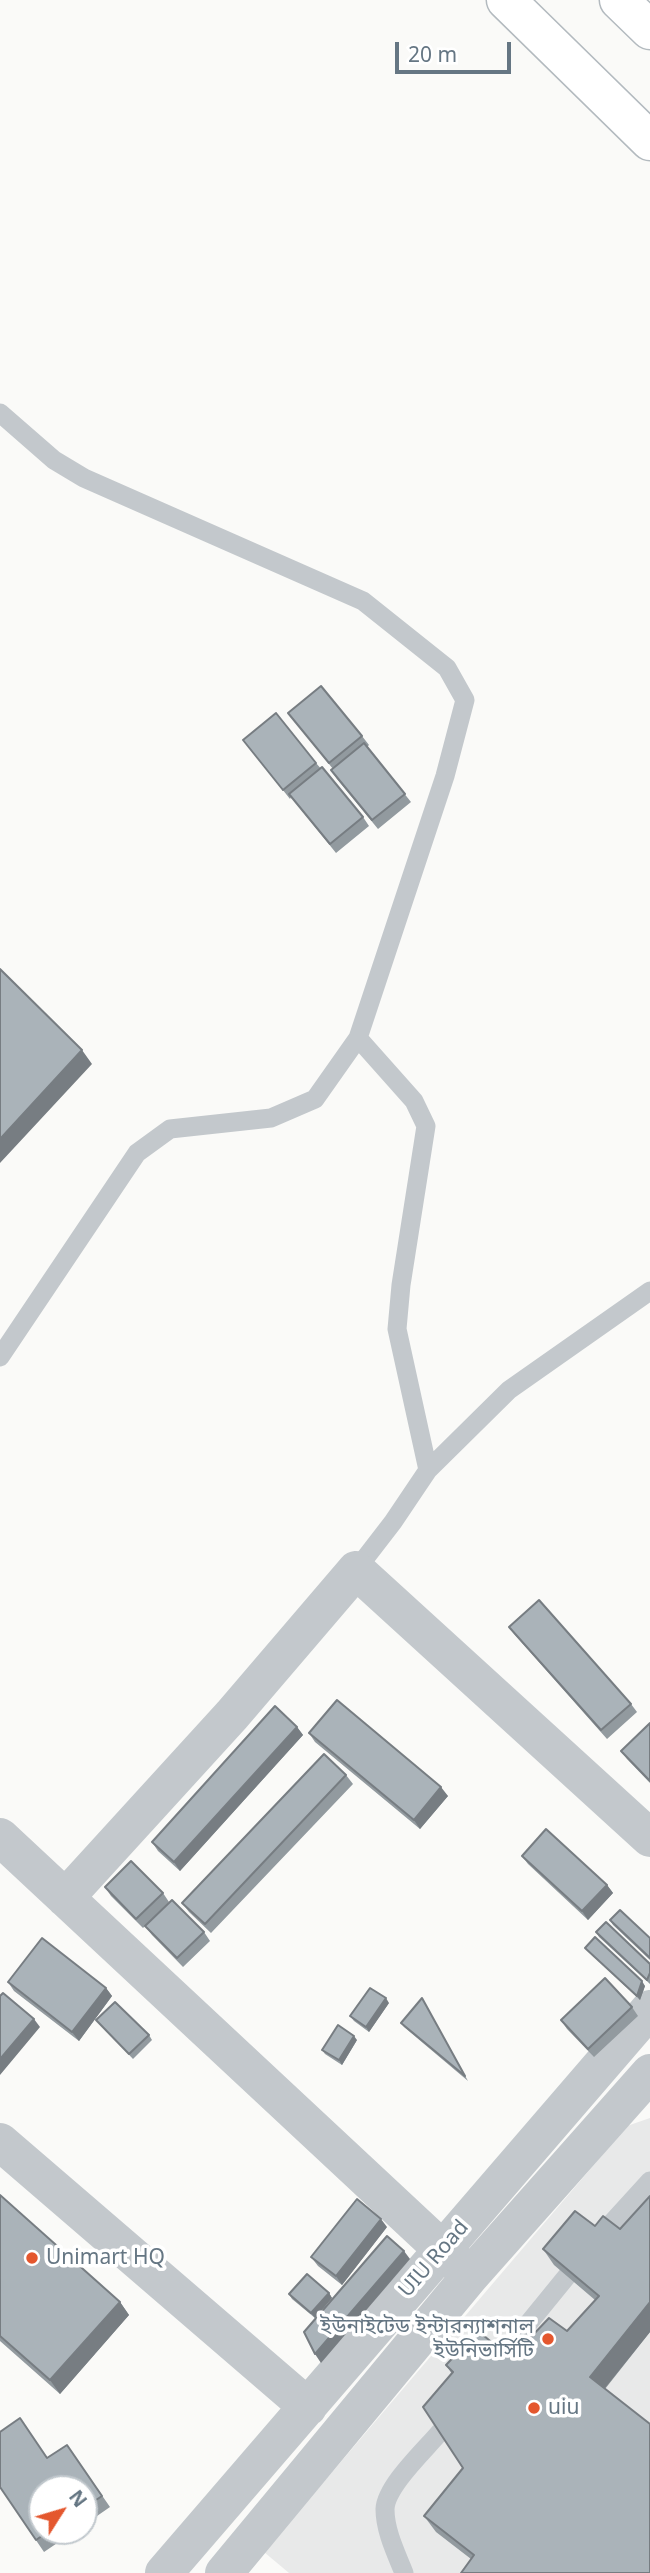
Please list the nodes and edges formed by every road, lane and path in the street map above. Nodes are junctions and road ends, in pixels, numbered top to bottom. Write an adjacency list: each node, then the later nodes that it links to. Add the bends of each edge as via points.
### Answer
1 (619, 0): 3 (main road)
2 (512, 6): 4 (main road)
3 (650, 30)
4 (650, 141)
5 (0, 413): 6 (lane, via 54,460 84,478 363,601 447,668 465,700 445,776)
6 (358, 1038): 8 (lane, via 315,1099 271,1118 170,1129 137,1153); 9 (lane, via 414,1101 426,1126 397,1329)
7 (650, 1291): 9 (lane, via 509,1390)
8 (0, 1357)
9 (428, 1470): 10 (lane)
10 (356, 1570): 12 (street); 13 (street)
11 (0, 1837): 13 (street)
12 (650, 1838)
13 (65, 1898): 19 (street)
14 (650, 2009): 19 (street, UIU Road)
15 (650, 2073): 20 (street, UIU Road)
16 (0, 2142): 23 (street)
17 (650, 2181): 18 (lane)
18 (599, 2236)
19 (443, 2248): 20 (street); 23 (street, UIU Road)
20 (470, 2276): 26 (street, UIU Road)
21 (567, 2276): 22 (lane)
22 (501, 2357)
23 (308, 2407): 25 (street, UIU Road)
24 (440, 2432): 27 (lane, via 393,2487 385,2507 391,2541)
25 (176, 2560): 26 (street)
26 (222, 2573)
27 (404, 2573)

